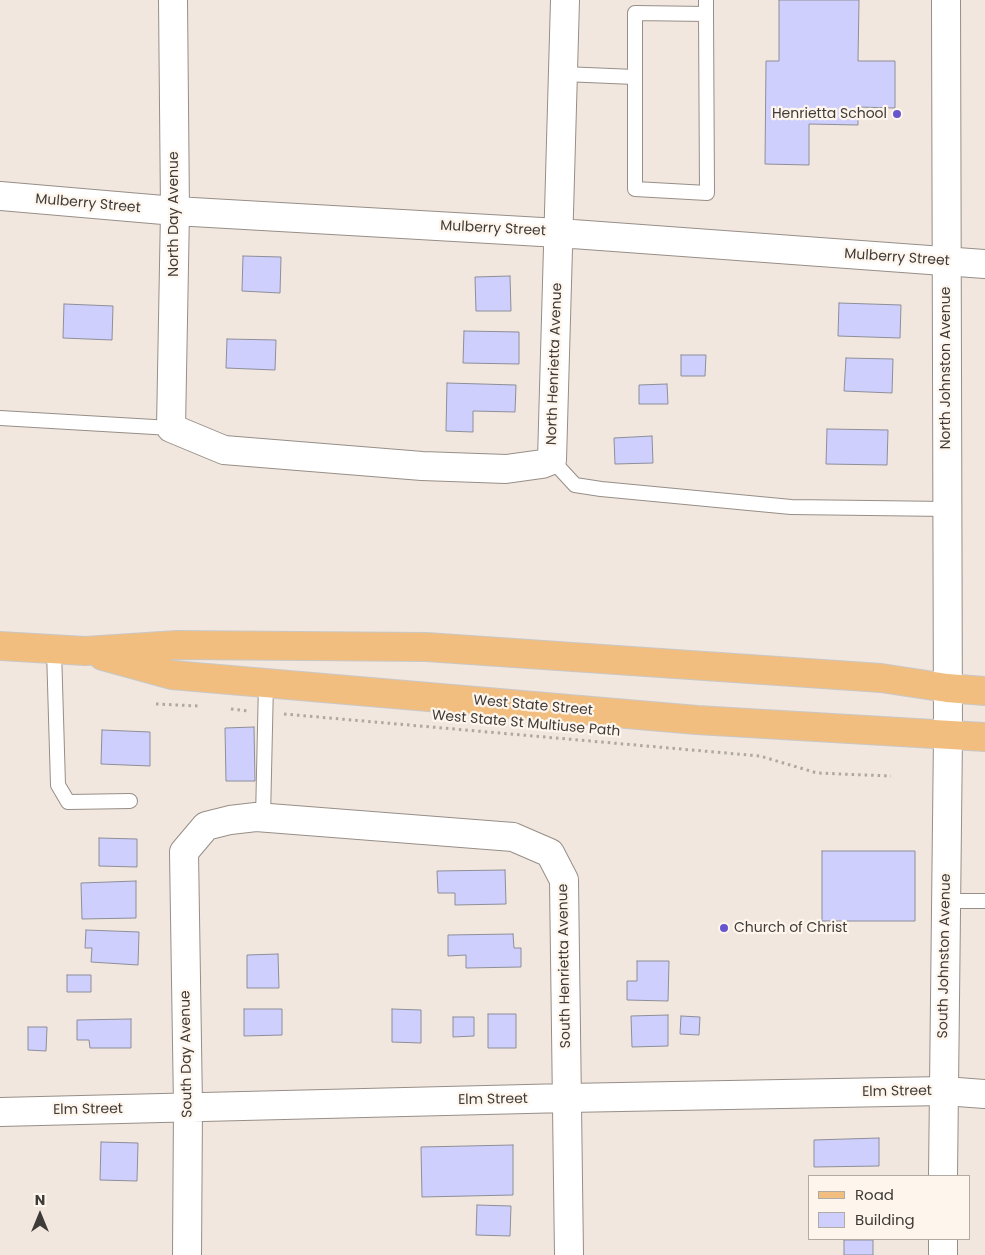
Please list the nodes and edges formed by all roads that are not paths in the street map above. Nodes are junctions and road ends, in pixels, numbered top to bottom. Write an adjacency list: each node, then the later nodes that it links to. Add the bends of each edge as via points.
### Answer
1 (173, 0): 8 (street, North Day Avenue)
2 (565, 0): 5 (street, North Henrietta Avenue)
3 (946, 0): 10 (street, North Johnston Avenue)
4 (706, 7): 6 (lane, via 635,13); 6 (lane, via 707,192 635,189)
5 (563, 74): 6 (lane); 9 (street, North Henrietta Avenue)
6 (635, 77)
7 (0, 196): 8 (street, Mulberry Street)
8 (175, 210): 9 (street, Mulberry Street); 13 (street, North Day Avenue)
9 (559, 233): 10 (street, Mulberry Street); 14 (street, North Henrietta Avenue)
10 (945, 262): 11 (street, Mulberry Street); 15 (street, North Johnston Avenue)
11 (985, 264)
12 (0, 418): 13 (lane)
13 (171, 428): 14 (street, North Henrietta Avenue, via 224,450 293,456 506,469)
14 (552, 460): 15 (lane, via 575,485 601,489 791,507)
15 (947, 509): 20 (street, North Johnston Avenue)
16 (0, 646): 17 (main road, West State Street)
17 (54, 650): 18 (main road, West State Street); 24 (lane, via 58,785 68,802)
18 (85, 651): 19 (main road, West State Street, via 172,676); 20 (main road, West State Street, via 177,645 426,647 881,678)
19 (266, 683): 22 (main road, West State Street, via 697,720); 25 (lane)
20 (947, 688): 21 (main road, West State Street); 22 (street, North Johnston Avenue)
21 (985, 691)
22 (948, 735): 23 (main road, West State Street); 27 (street, South Johnston Avenue)
23 (985, 737)
24 (130, 801)
25 (263, 818): 26 (street, South Henrietta Avenue, via 230,820 206,826); 31 (street, South Henrietta Avenue, via 513,837 550,853 564,880)
26 (184, 852): 32 (street, South Day Avenue)
27 (946, 901): 28 (lane); 29 (street, South Johnston Avenue)
28 (985, 901)
29 (944, 1091): 30 (street, Elm Street); 31 (street, Elm Street); 34 (street, South Johnston Avenue)
30 (985, 1094)
31 (567, 1098): 32 (street, Elm Street); 37 (street, South Henrietta Avenue)
32 (188, 1107): 33 (street, Elm Street); 36 (street, South Day Avenue)
33 (0, 1112)
34 (943, 1175)
35 (943, 1240): 38 (street)
36 (187, 1255)
37 (569, 1255)
38 (943, 1255)

